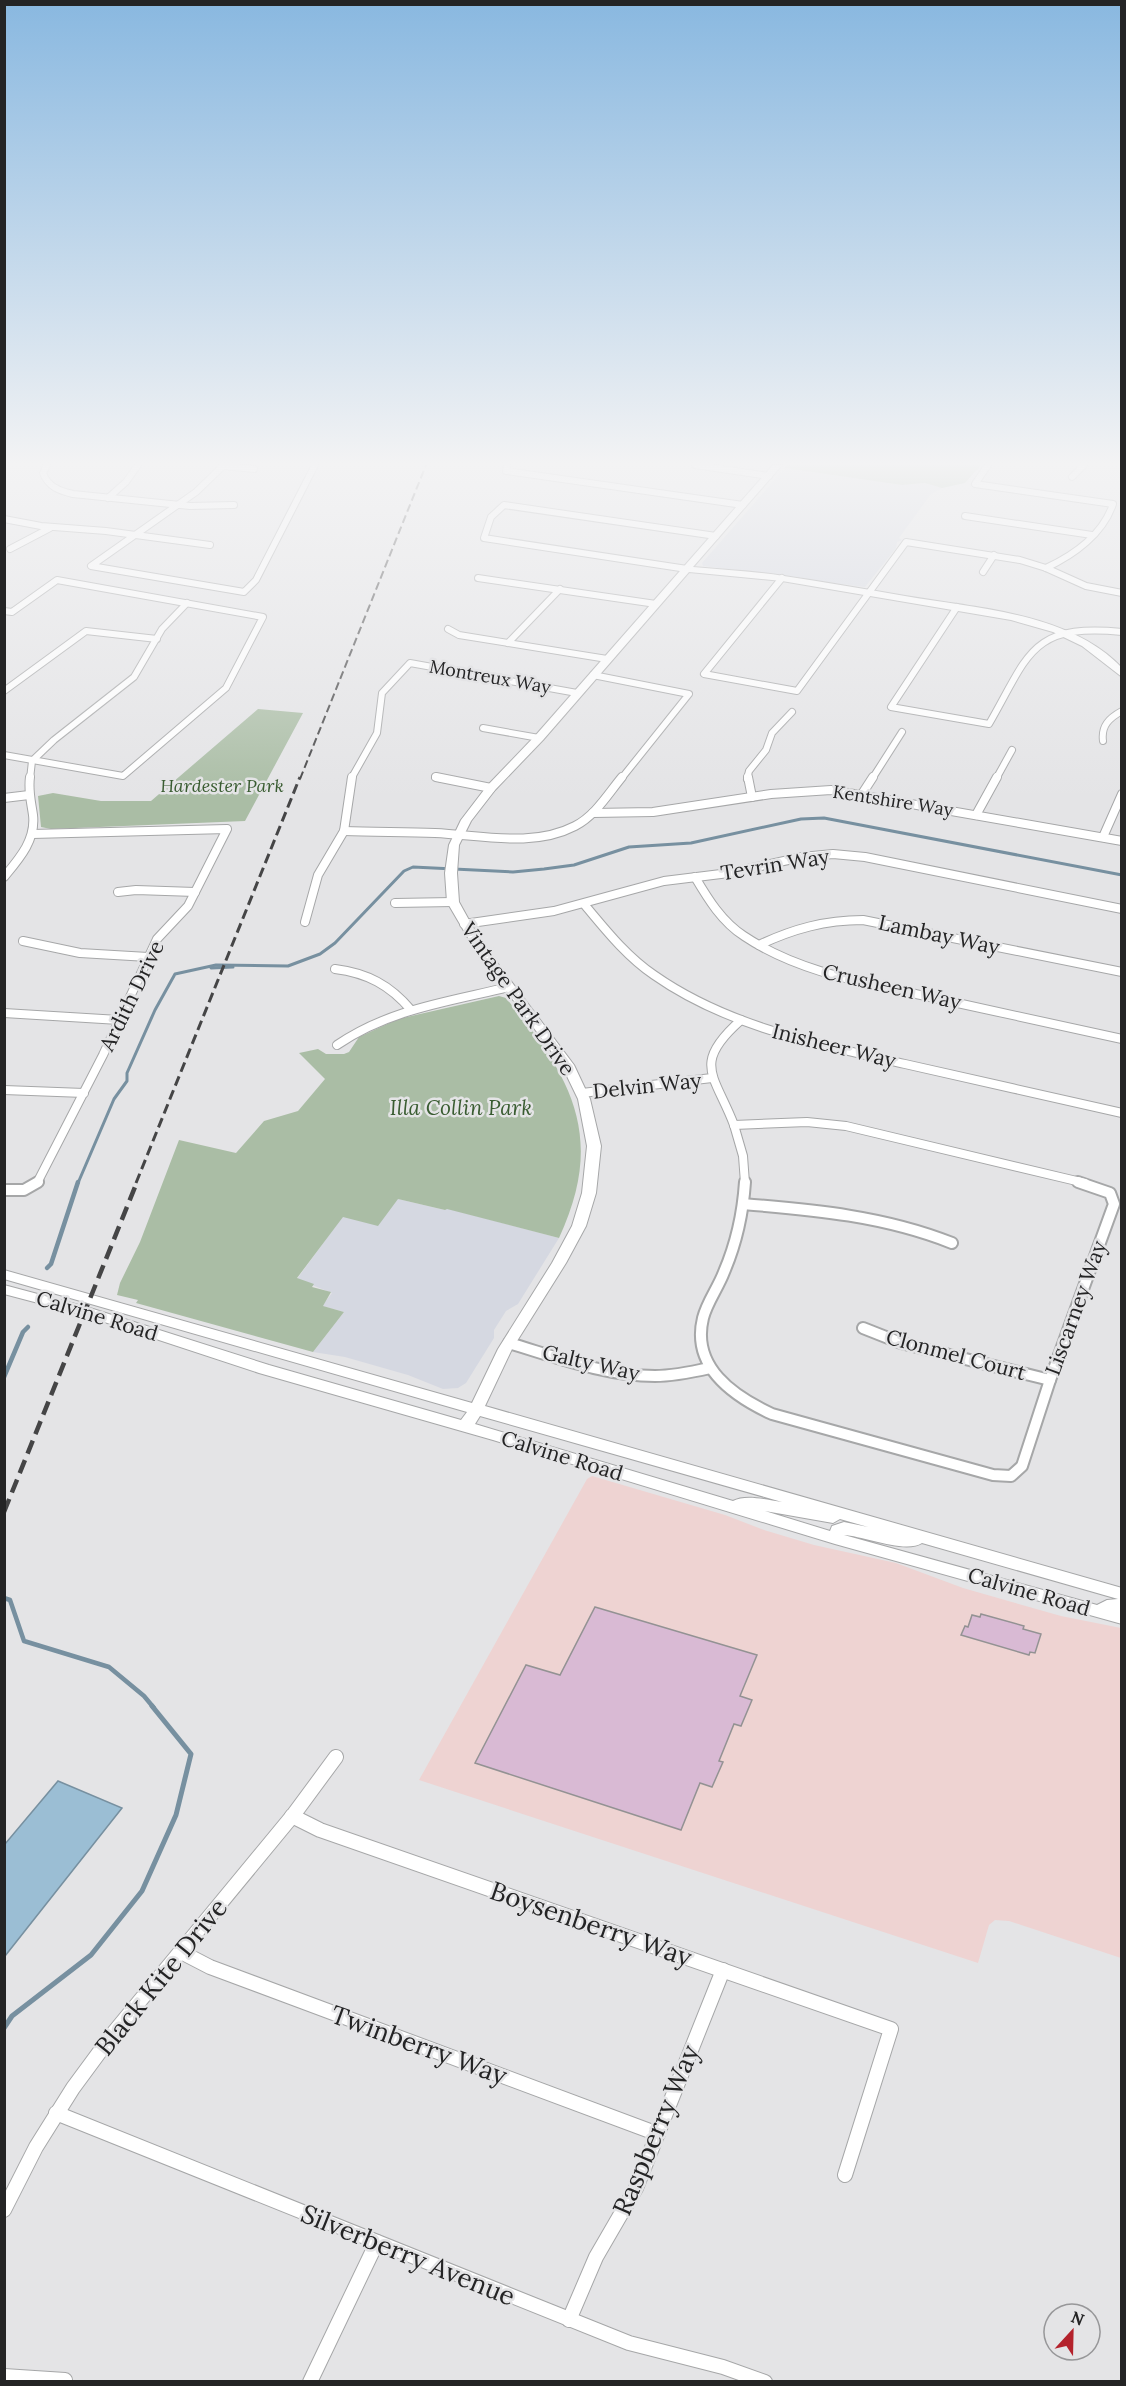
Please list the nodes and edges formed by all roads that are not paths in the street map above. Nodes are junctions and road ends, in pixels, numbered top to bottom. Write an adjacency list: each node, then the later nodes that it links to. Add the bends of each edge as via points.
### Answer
1 (152, 576): 2 (street, via 244,592)
2 (258, 576)
3 (680, 576): 13 (street, Vintage Park Drive)
4 (766, 576): 8 (street)
5 (881, 576): 10 (street)
6 (1065, 576): 11 (street, via 1086,586)
7 (478, 578): 9 (street)
8 (782, 578): 10 (street); 10 (street, via 704,674 796,691)
9 (560, 589): 13 (street); 20 (street)
10 (869, 592): 14 (street)
11 (1122, 593)
12 (187, 603): 15 (street, via 57,580 12,612); 19 (street); 34 (street, via 263,617 226,688 123,776)
13 (656, 604): 21 (street, Vintage Park Drive)
14 (957, 607): 18 (street, via 1011,617); 18 (street, via 891,707 989,724 1034,648)
15 (4, 611)
16 (448, 629): 20 (street, via 459,635)
17 (1122, 632): 18 (street)
18 (1064, 633): 22 (street, via 1096,650)
19 (156, 639): 24 (street, via 86,631); 34 (street, via 141,667 124,686)
20 (508, 643): 21 (street)
21 (607, 659): 23 (street, Vintage Park Drive)
22 (1122, 674)
23 (593, 675): 25 (street, Vintage Park Drive); 42 (street, via 689,694)
24 (4, 691)
25 (577, 693): 30 (street, Vintage Park Drive); 44 (street, Montreux Way, via 410,663 380,697 377,733 350,782)
26 (1122, 711): 31 (street, via 1104,724)
27 (792, 712): 40 (street, via 772,733 766,750 749,771 747,781)
28 (483, 728): 30 (street)
29 (902, 732): 37 (street)
30 (539, 738): 36 (street, Vintage Park Drive)
31 (1103, 741)
32 (1012, 750): 43 (street)
33 (4, 755): 34 (street)
34 (32, 761): 39 (street)
35 (435, 777): 36 (street)
36 (491, 788): 46 (street, Vintage Park Drive)
37 (862, 794): 40 (street, Kentshire Way, via 810,790); 43 (street, Kentshire Way)
38 (1122, 794): 47 (street)
39 (29, 795): 41 (street); 45 (street)
40 (752, 797): 42 (street, Kentshire Way, via 642,815)
41 (4, 798)
42 (593, 813): 46 (street, via 575,826 538,837 506,839)
43 (976, 815): 47 (street, Kentshire Way)
44 (345, 831): 46 (street); 57 (street, via 318,875)
45 (32, 834): 49 (street, via 21,857); 52 (street, Ardith Drive, via 227,829)
46 (458, 834): 53 (street, Vintage Park Drive, via 451,868)
47 (1102, 837): 48 (street, Kentshire Way)
48 (1122, 841)
49 (6, 874)
50 (695, 877): 55 (street, Tevrin Way, via 654,883); 56 (street, Tevrin Way, via 812,855 844,854); 60 (street, Crusheen Way, via 723,919)
51 (118, 892): 52 (street)
52 (195, 892): 61 (street, Ardith Drive)
53 (453, 902): 54 (street); 58 (street, Vintage Park Drive)
54 (395, 903)
55 (584, 904): 58 (street, Tevrin Way, via 521,918); 68 (street, Inisheer Way, via 620,946 652,974 685,995)
56 (1122, 909)
57 (305, 922)
58 (464, 924): 64 (street, Vintage Park Drive)
59 (23, 941): 61 (street, via 80,953)
60 (759, 945): 63 (street, Lambay Way, via 807,924 862,920); 69 (street, Crusheen Way, via 795,963 838,976)
61 (147, 957): 67 (street, Ardith Drive)
62 (335, 969): 65 (street, via 384,982)
63 (1122, 972)
64 (509, 987): 65 (street); 74 (street, Vintage Park Drive, via 561,1055)
65 (411, 1010): 70 (street, via 362,1028)
66 (4, 1013): 67 (street)
67 (119, 1020): 73 (street, Ardith Drive)
68 (741, 1020): 71 (street, via 712,1053); 75 (street, Inisheer Way, via 797,1039)
69 (1122, 1039)
70 (337, 1045)
71 (712, 1078): 74 (street, Delvin Way); 76 (street)
72 (4, 1090): 73 (street)
73 (84, 1093): 77 (street, Ardith Drive, via 36,1185 26,1190)
74 (582, 1093): 83 (street, Vintage Park Drive, via 594,1146 593,1176 585,1210 572,1240)
75 (1122, 1113)
76 (733, 1125): 78 (street, via 744,1151); 85 (street, Liscarney Way, via 807,1122 846,1126 1091,1185 1110,1193 1114,1204)
77 (4, 1190)
78 (743, 1204): 79 (street, via 860,1215 908,1226); 84 (street, via 730,1258 702,1317 701,1347)
79 (952, 1243)
80 (4, 1274): 86 (street, Calvine Road)
81 (4, 1289): 87 (street, Calvine Road)
82 (863, 1328): 85 (street, Clonmel Court, via 901,1342)
83 (508, 1343): 84 (street, Galty Way, via 631,1374 667,1376); 86 (street, Vintage Park Drive)
84 (710, 1368): 85 (street, Liscarney Way, via 728,1389 772,1414 993,1475 1011,1476 1023,1466)
85 (1050, 1380)
86 (477, 1408): 87 (street, Vintage Park Drive); 89 (street, Calvine Road)
87 (465, 1427): 88 (street, Calvine Road)
88 (722, 1504): 89 (street, via 758,1504 827,1516); 90 (street, Calvine Road)
89 (839, 1512): 91 (street, Calvine Road)
90 (835, 1538): 91 (street, via 838,1530 844,1528 896,1539); 94 (street, Calvine Road)
91 (941, 1542): 92 (street, Calvine Road)
92 (1122, 1594)
93 (1122, 1605): 94 (street)
94 (1099, 1611): 95 (street, Calvine Road)
95 (1122, 1618)
96 (336, 1757): 97 (street, Black Kite Drive)
97 (292, 1816): 98 (street, Black Kite Drive); 99 (street, Boysenberry Way, via 320,1830)
98 (181, 1952): 100 (street, Black Kite Drive, via 95,2057); 101 (street, Twinberry Way, via 210,1967)
99 (723, 1970): 101 (street, Raspberry Way); 102 (street, Boysenberry Way, via 891,2029)
100 (56, 2113): 103 (street, Black Kite Drive); 104 (street, Silverberry Avenue)
101 (658, 2134): 105 (street, Raspberry Way, via 636,2188 596,2257)
102 (845, 2175)
103 (4, 2210)
104 (377, 2242): 105 (street, Silverberry Avenue); 108 (street)
105 (569, 2320): 109 (street, Silverberry Avenue, via 629,2343)
106 (4, 2376): 107 (street)
107 (65, 2380)
108 (310, 2382)
109 (765, 2382)

